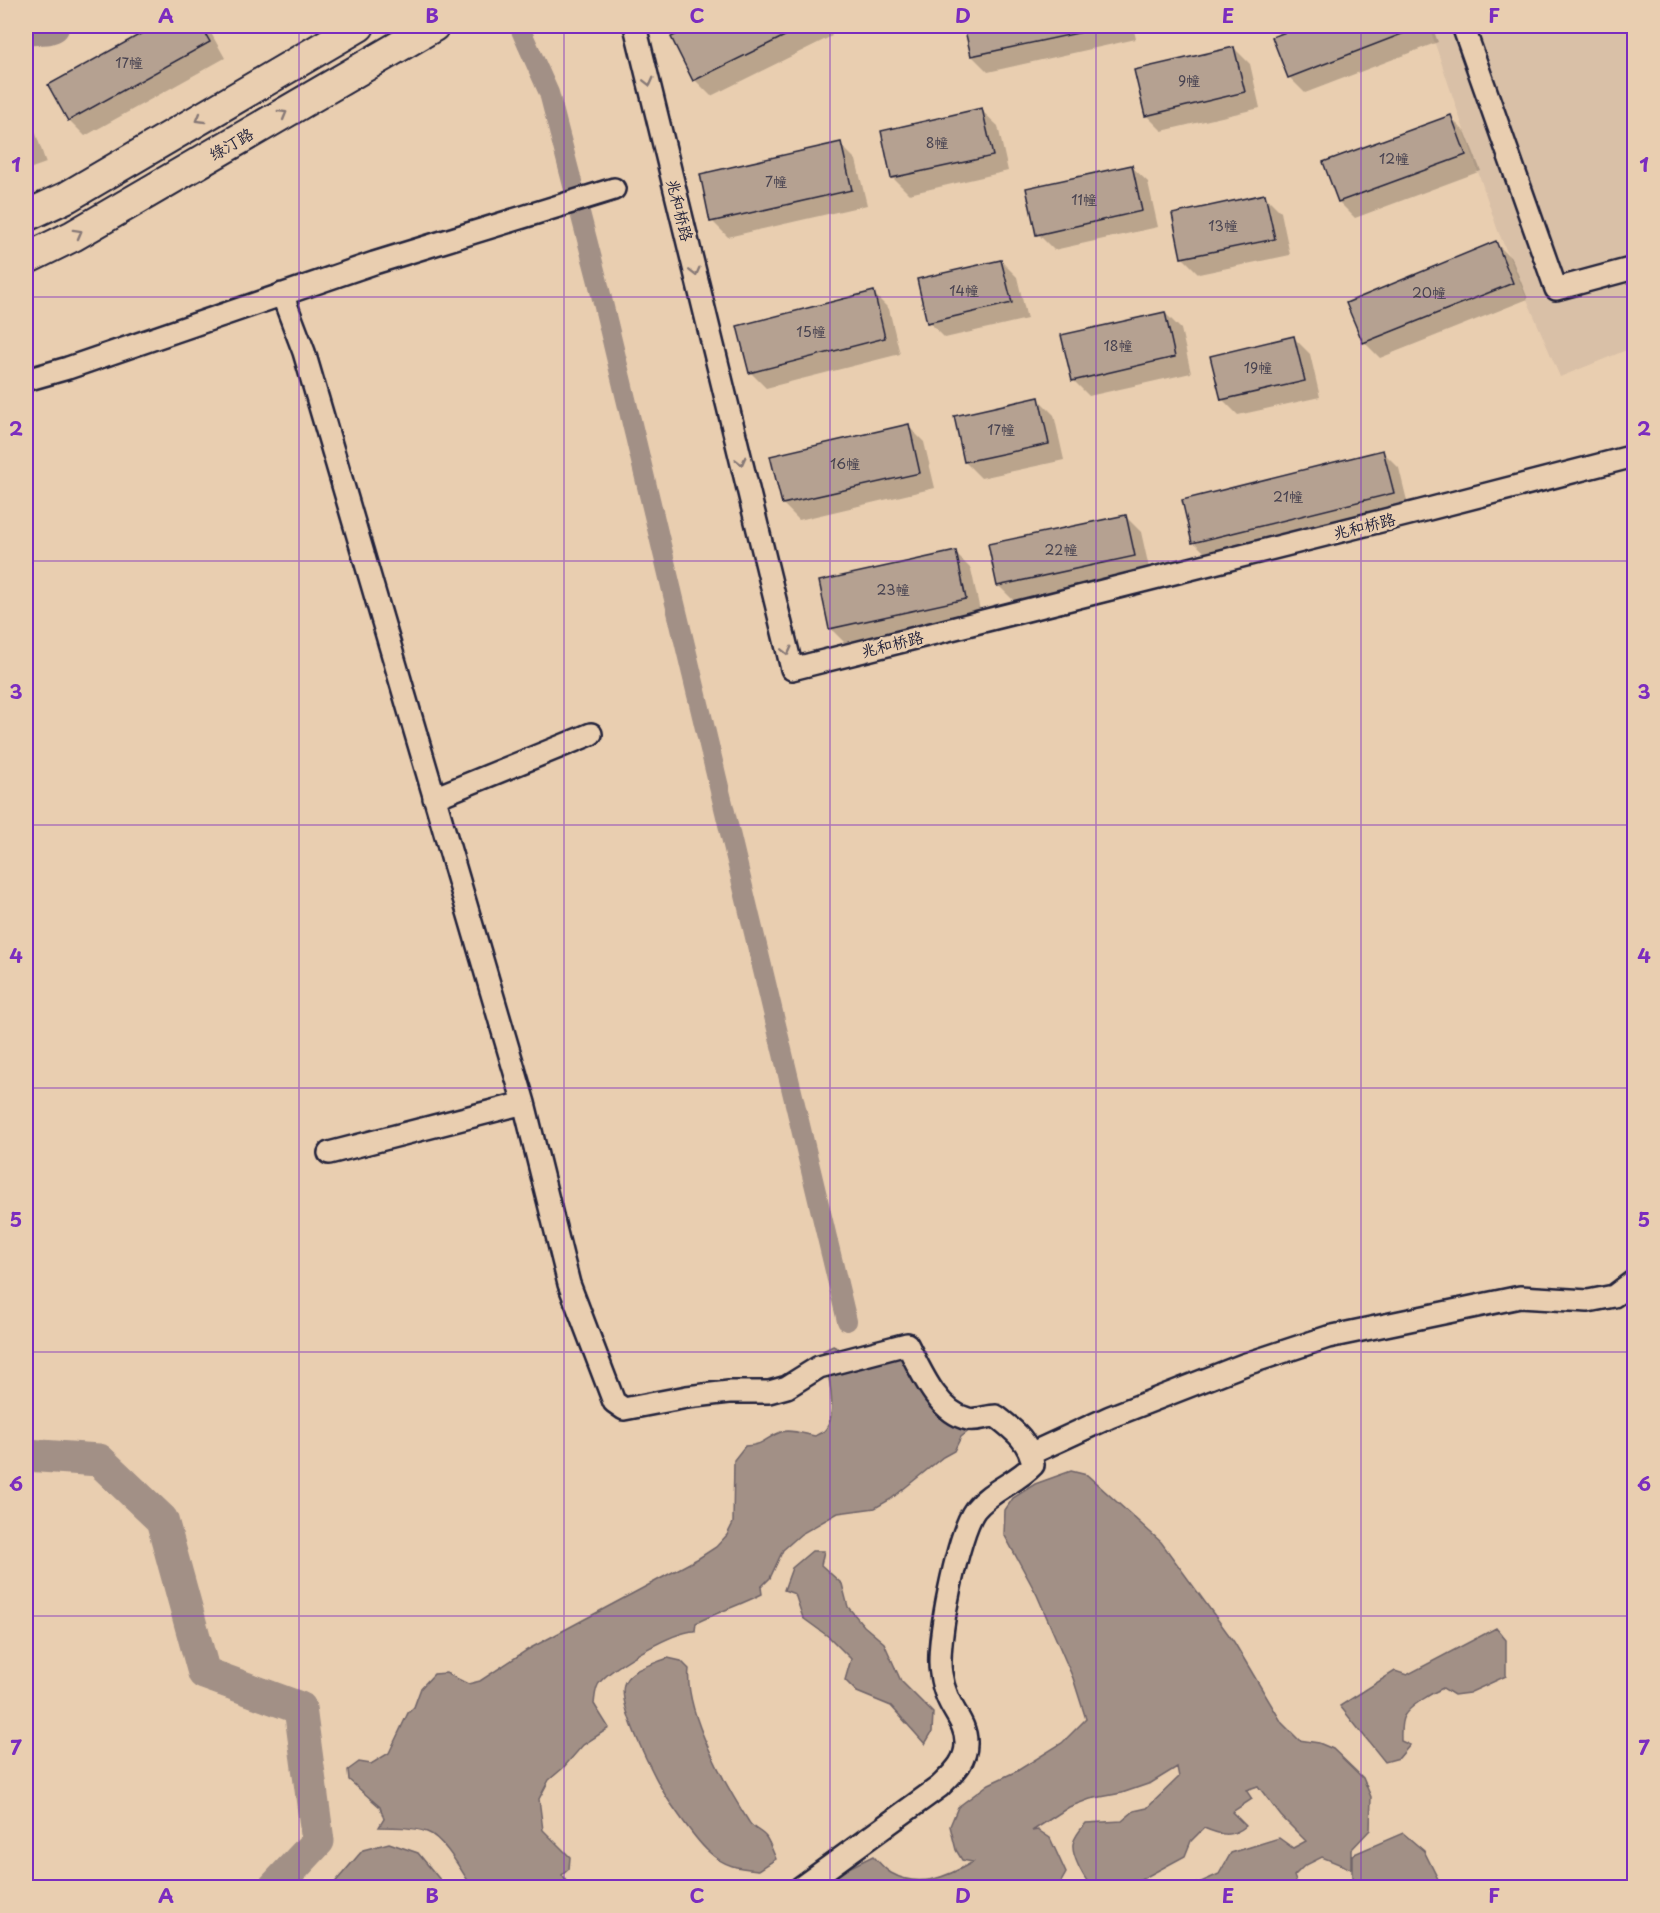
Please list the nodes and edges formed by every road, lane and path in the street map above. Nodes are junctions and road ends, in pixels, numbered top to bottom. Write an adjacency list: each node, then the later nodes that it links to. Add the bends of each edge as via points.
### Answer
1 (359, 26): 6 (main road, one-way to 6, via 67,197)
2 (434, 26): 7 (main road, 绿汀路, one-way to 2, via 73,236)
3 (635, 26): 11 (street, 兆和桥路, one-way to 11, via 792,669)
4 (1463, 26): 8 (street, via 1556,289)
5 (614, 189): 9 (street)
6 (26, 216)
7 (26, 259)
8 (1635, 268)
9 (282, 294): 10 (street); 13 (street, via 304,352)
10 (26, 380)
11 (1635, 456)
12 (591, 734): 13 (street)
13 (434, 798): 14 (street)
14 (524, 1103): 15 (street); 17 (street, via 568,1284 614,1402 624,1409 708,1394 769,1392 787,1387 819,1367 907,1344 925,1380 945,1406 970,1420 996,1416 1013,1429)
15 (329, 1153)
16 (1635, 1281): 17 (street, via 1614,1296 1588,1301 1520,1297 1328,1336 1110,1417)
17 (1032, 1453): 18 (street, via 1033,1465 1025,1474 989,1496 975,1510 953,1572 943,1624 940,1671 967,1741 957,1770)
18 (800, 1887)

